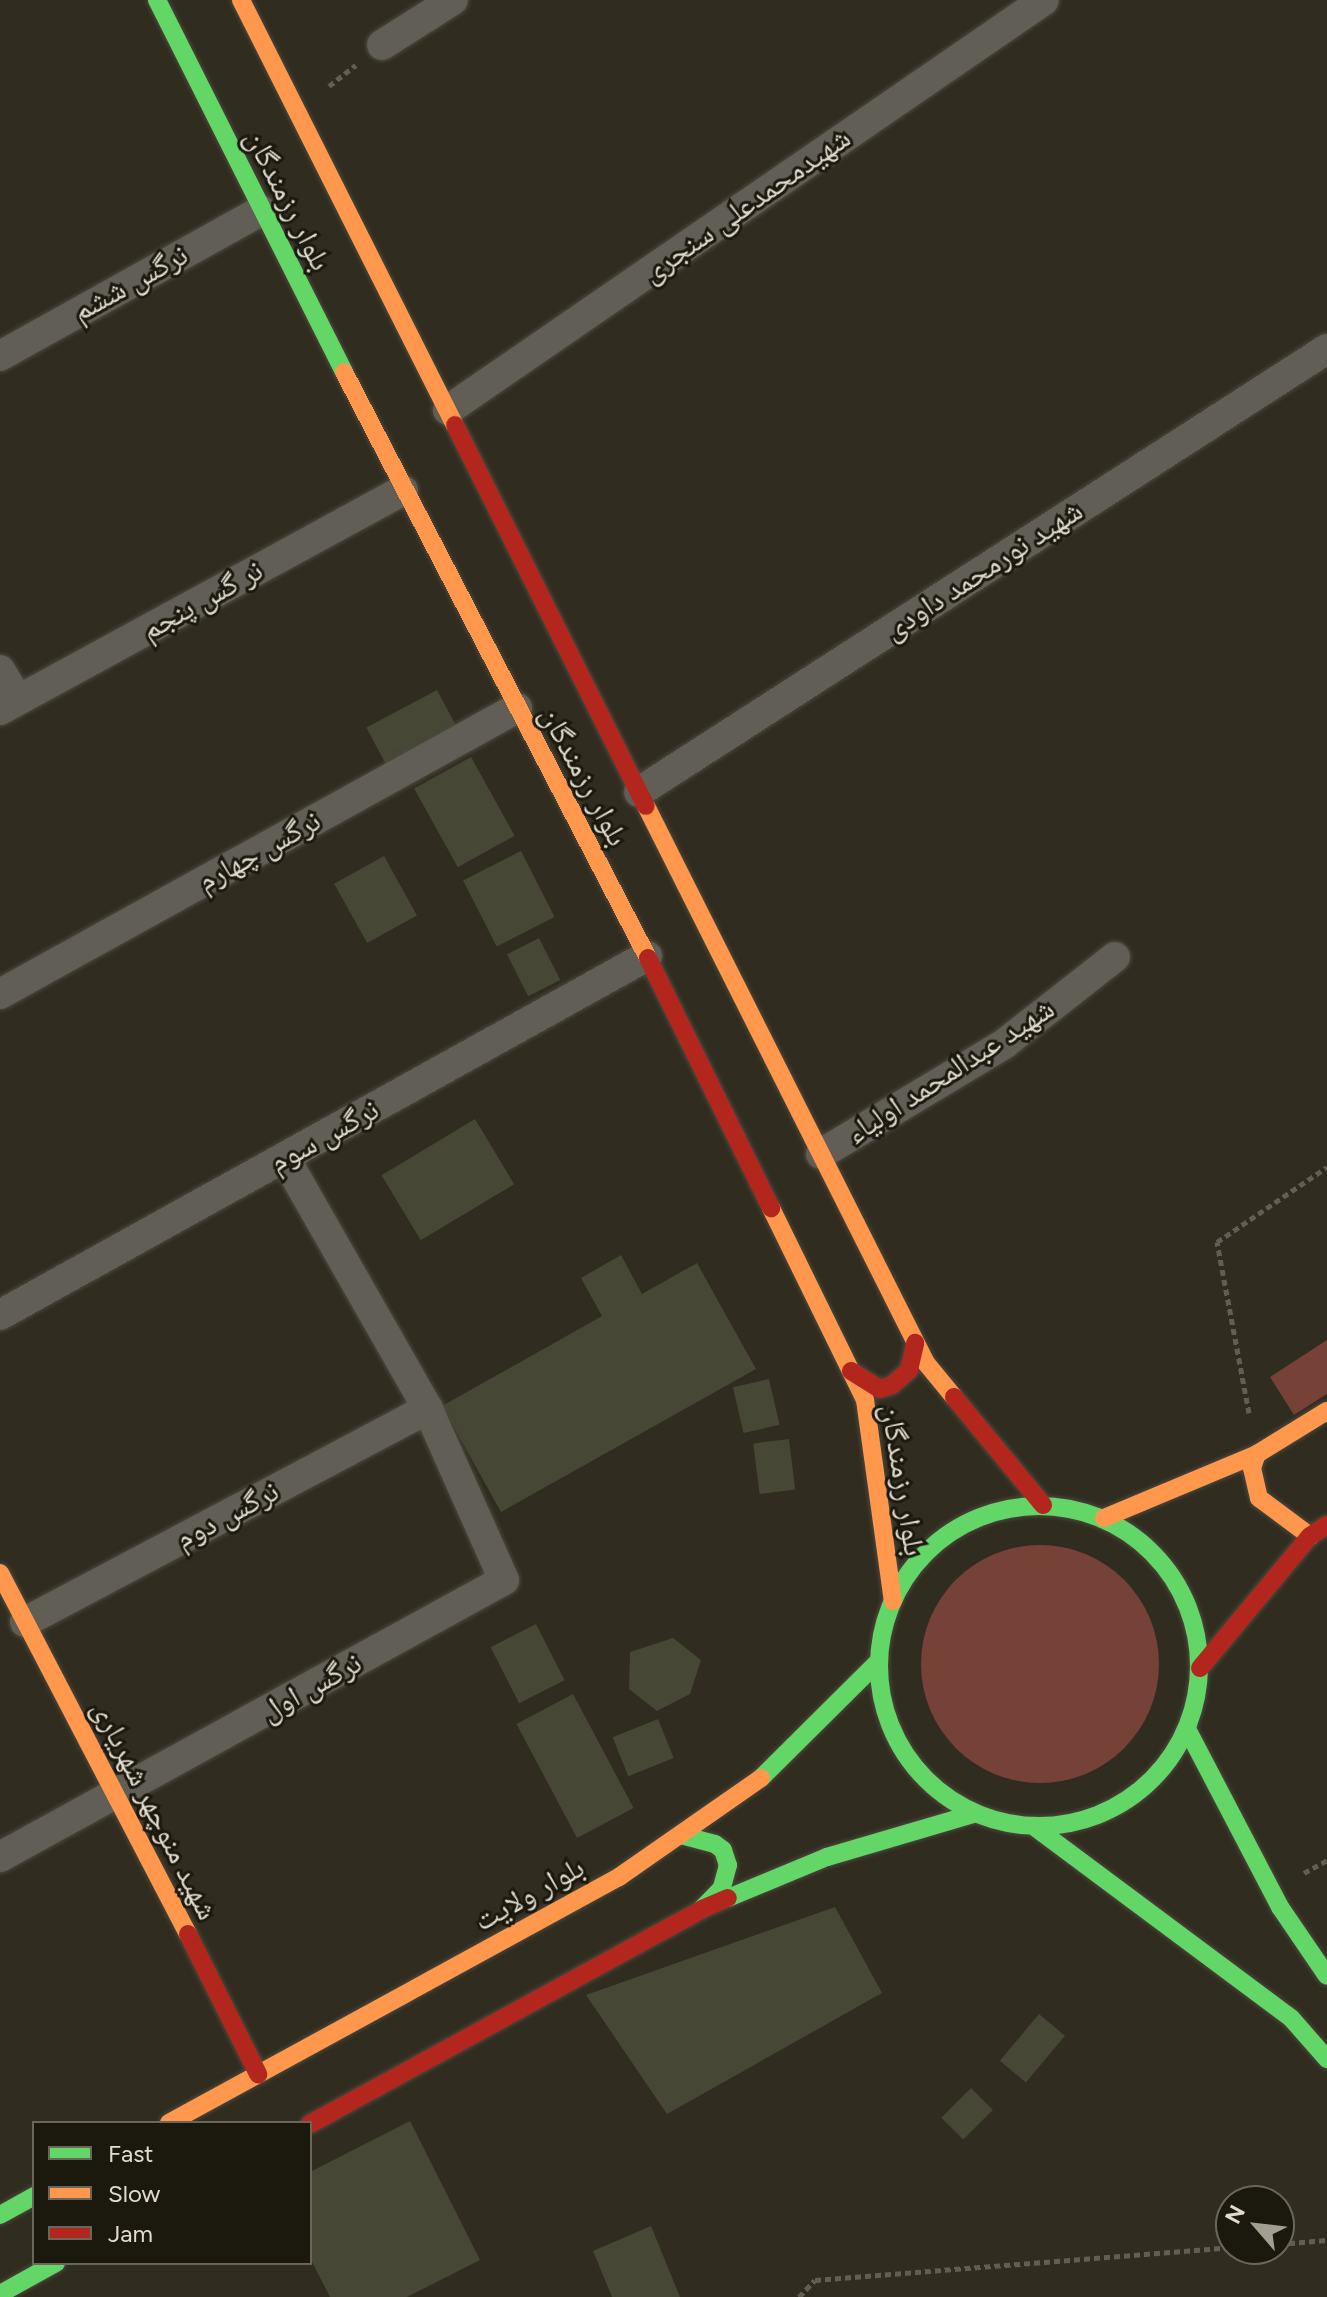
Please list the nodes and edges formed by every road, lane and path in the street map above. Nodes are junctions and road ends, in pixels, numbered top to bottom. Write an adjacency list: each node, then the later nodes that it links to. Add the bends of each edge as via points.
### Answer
1 (157, 0): 7 (main road, بلوار رزمندگان)
2 (241, 0): 6 (main road, بلوار رزمندگان)
3 (453, 0): 5 (street)
4 (1044, 0): 10 (street, شهیدمحمدعلی سنجری)
5 (382, 45): 6 (path)
6 (297, 112): 10 (main road, بلوار رزمندگان)
7 (261, 211): 9 (street, نرگس ششم); 11 (main road, بلوار رزمندگان)
8 (1327, 349): 15 (street, شهید نورمحمد داودی)
9 (0, 356)
10 (448, 410): 15 (main road, بلوار رزمندگان)
11 (403, 490): 13 (street, نر گس پنجم); 14 (main road, بلوار رزمندگان)
12 (0, 670): 13 (street)
13 (9, 705)
14 (517, 708): 16 (main road, بلوار رزمندگان); 18 (street, نرگس چهارم)
15 (639, 792): 19 (main road, بلوار رزمندگان)
16 (647, 956): 20 (street, نرگس سوم); 24 (main road, بلوار رزمندگان)
17 (1115, 957): 19 (street, شهید عبدالمحمد اولیاء, via 1004,1044)
18 (0, 994)
19 (821, 1154): 23 (main road, بلوار رزمندگان)
20 (285, 1158): 22 (street, نرگس سوم); 25 (street)
21 (1327, 1167): 27 (path, via 1217,1242)
22 (0, 1315)
23 (915, 1343): 24 (main road, via 909,1370 892,1385 880,1389); 28 (main road, بلوار رزمندگان)
24 (851, 1371): 33 (main road, بلوار رزمندگان, via 865,1400)
25 (428, 1409): 34 (street, نرگس دوم); 38 (street, نرگس اول, via 504,1580)
26 (1327, 1411): 27 (main road)
27 (1257, 1454): 29 (main road); 31 (main road, via 1252,1468 1259,1498)
28 (1043, 1505): 29 (main road); 33 (main road, via 997,1511 953,1530 918,1561)
29 (1104, 1518): 36 (main road, via 1144,1543 1175,1578 1194,1621)
30 (1327, 1525): 31 (main road)
31 (1310, 1536): 36 (main road)
32 (0, 1573): 34 (main road, شهید منوچهر شهریاری)
33 (893, 1601): 35 (main road)
34 (25, 1622): 38 (main road, شهید منوچهر شهریاری)
35 (878, 1662): 39 (main road, via 884,1709 903,1753 934,1789); 41 (main road, بلوار ولایت, via 753,1786)
36 (1200, 1668): 37 (main road)
37 (1187, 1729): 40 (main road, via 1162,1770 1127,1802 1083,1822); 45 (main road, via 1280,1907)
38 (117, 1794): 42 (street, نرگس اول); 49 (main road, شهید منوچهر شهریاری)
39 (973, 1814): 40 (main road); 43 (main road, via 827,1857)
40 (1036, 1828): 47 (main road)
41 (681, 1835): 43 (main road, via 715,1844 728,1865 722,1888); 49 (main road, بلوار ولایت, via 619,1877)
42 (0, 1857)
43 (702, 1909): 51 (main road)
44 (1294, 1954): 45 (main road)
45 (1327, 1978)
46 (1271, 1980): 47 (main road)
47 (1291, 2018): 48 (main road)
48 (1327, 2059)
49 (258, 2074): 50 (main road, بلوار ولایت)
50 (173, 2121)
51 (312, 2123)
52 (32, 2197): 53 (main road)
53 (0, 2215)
54 (1327, 2240): 55 (path)
55 (1295, 2243)
56 (1215, 2248): 59 (path, via 815,2280)
57 (52, 2265): 58 (main road)
58 (0, 2294)
59 (799, 2297)

